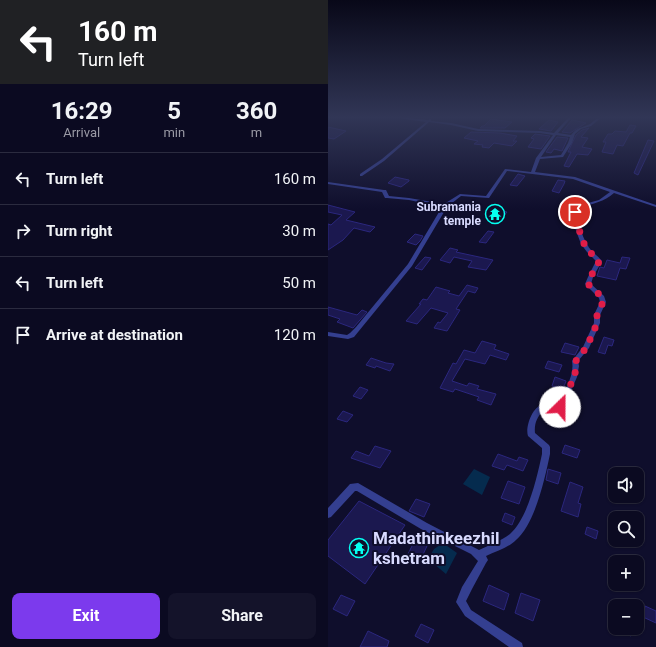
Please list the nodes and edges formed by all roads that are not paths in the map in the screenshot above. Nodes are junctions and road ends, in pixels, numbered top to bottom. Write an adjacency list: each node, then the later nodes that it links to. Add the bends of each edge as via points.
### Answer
1 (397, 148): 6 (street)
2 (545, 148): 4 (street)
3 (567, 148): 4 (street, via 562,156)
4 (538, 158): 5 (street)
5 (533, 173): 8 (street, via 574,178); 9 (street, via 506,170 487,197 460,195)
6 (360, 175)
7 (328, 183): 9 (street, via 384,190 388,197)
8 (612, 192): 10 (street); 13 (street, via 600,202 587,203 579,207 573,217 584,246 599,261 589,277 588,284 602,297 603,302 586,348 575,362 576,372 560,407 556,410 542,408 529,428 531,434 546,446 534,497 520,530 512,538)
9 (445, 206): 11 (street, via 411,266 352,336)
10 (656, 206)
11 (328, 334)
12 (328, 514): 13 (street, via 353,488 358,487)
13 (480, 555): 14 (street, via 483,560 461,602 468,613)
14 (518, 647)

